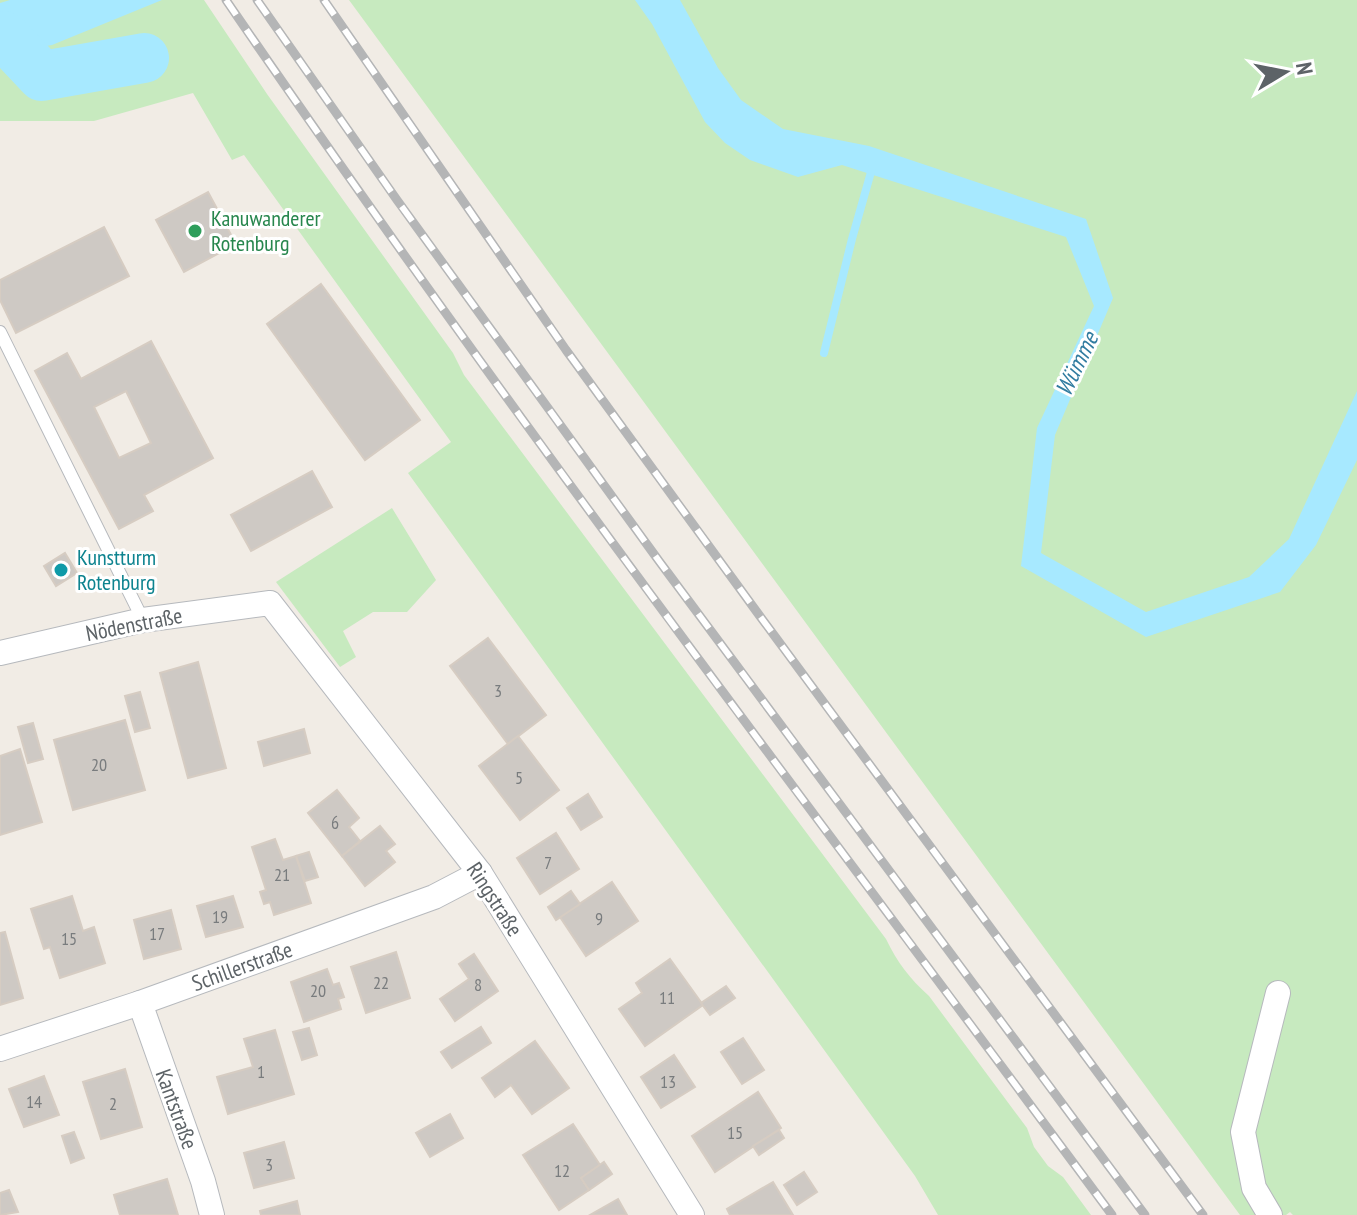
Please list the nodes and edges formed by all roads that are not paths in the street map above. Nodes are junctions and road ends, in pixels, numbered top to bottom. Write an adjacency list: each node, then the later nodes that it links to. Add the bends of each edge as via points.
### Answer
1 (0, 332): 3 (lane)
2 (270, 603): 3 (street, Nödenstraße); 5 (street, Ringstraße)
3 (143, 620): 4 (street, Nödenstraße)
4 (0, 653)
5 (480, 873): 7 (street, Schillerstraße, via 434,897); 10 (street, Ringstraße)
6 (1278, 993): 11 (street, via 1243,1132 1254,1188)
7 (140, 1003): 8 (street, Schillerstraße); 9 (street, Kantstraße)
8 (0, 1049)
9 (212, 1215)
10 (692, 1215)
11 (1270, 1215)

